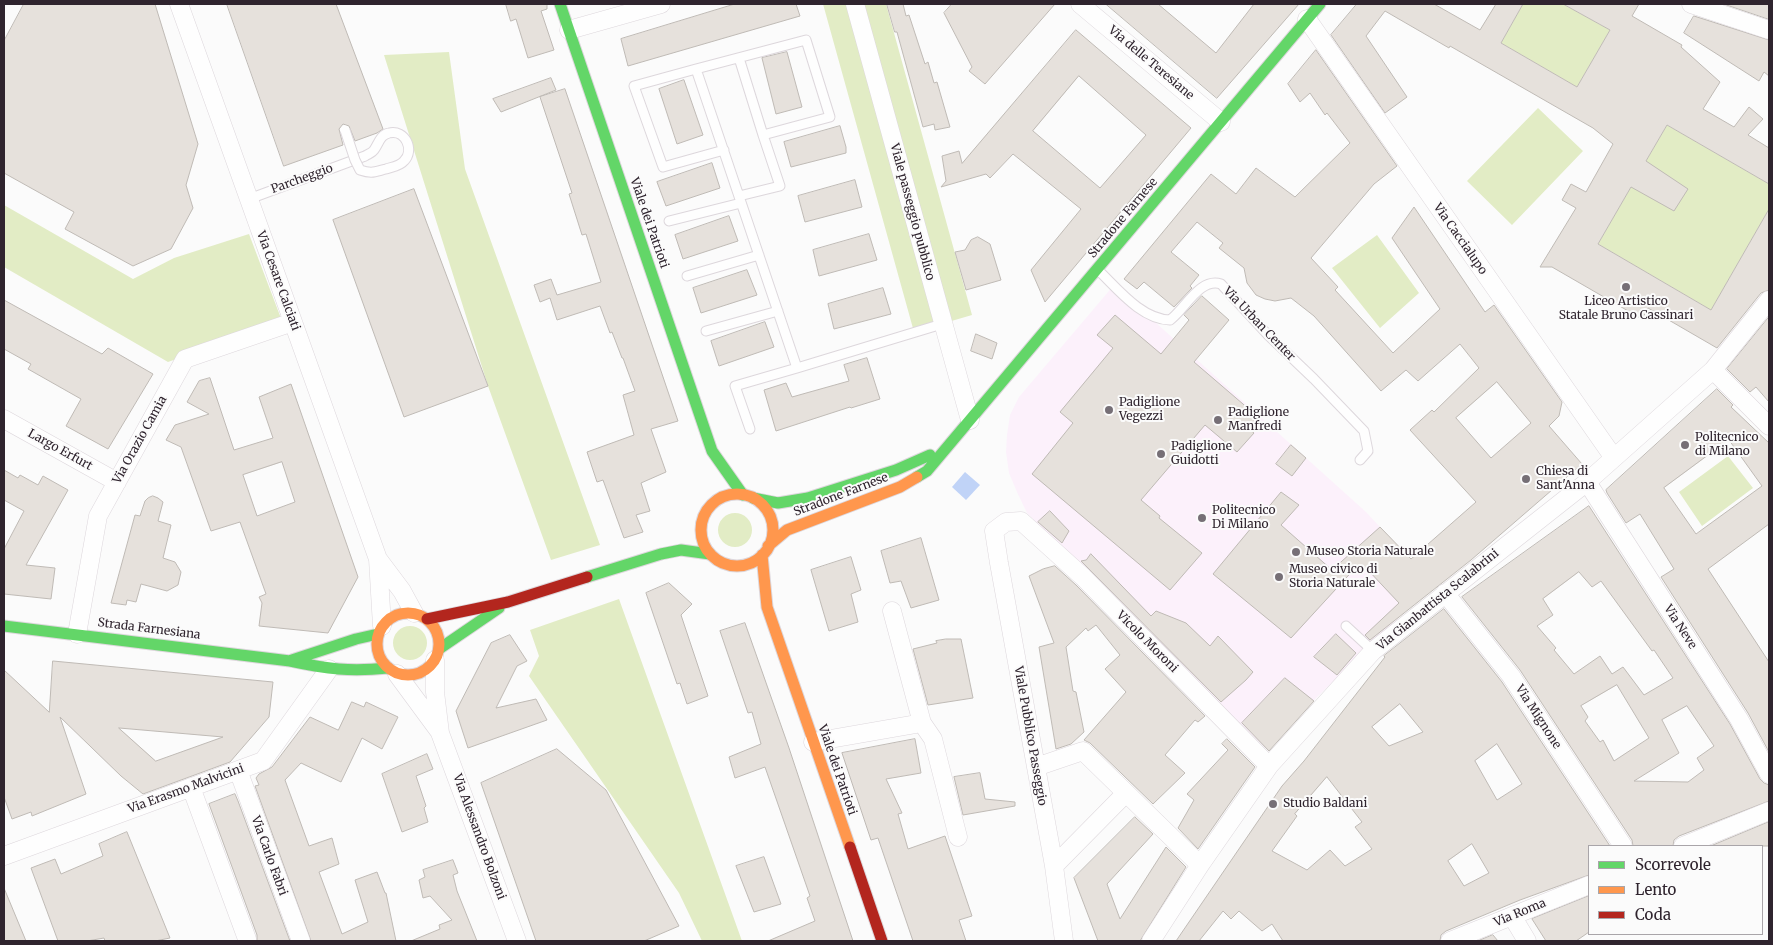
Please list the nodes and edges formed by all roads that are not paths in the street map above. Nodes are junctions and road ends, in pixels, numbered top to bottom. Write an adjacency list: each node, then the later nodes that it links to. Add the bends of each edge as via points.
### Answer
1 (179, 4): 17 (street, Via Cesare Calciati)
2 (560, 4): 9 (street, Viale dei Patrioti)
3 (661, 4): 9 (street)
4 (855, 4): 26 (street, Viale passeggio pubblico)
5 (1080, 4): 13 (street, Via delle Teresiane)
6 (1320, 4): 8 (street, Stradone Farnese)
7 (1691, 4): 10 (street)
8 (1307, 19): 13 (street, Stradone Farnese); 36 (street, Via Caccialupo)
9 (569, 30): 35 (street, Viale dei Patrioti)
10 (1769, 30)
11 (739, 58): 12 (lane); 15 (lane); 15 (lane, via 806,40 830,117)
12 (696, 69): 16 (lane); 16 (lane, via 634,86 663,167)
13 (1222, 122): 21 (street, Stradone Farnese)
14 (345, 130): 17 (lane, Parcheggio, bridge, via 355,160 360,170 371,173 399,165 410,151 400,134 389,132 380,138 373,151 364,156)
15 (763, 136): 18 (lane, via 780,186)
16 (724, 150): 18 (lane)
17 (249, 199): 25 (street, Via Cesare Calciati)
18 (740, 199): 19 (lane); 20 (lane)
19 (669, 221)
20 (759, 255): 22 (lane); 24 (lane)
21 (1097, 270): 31 (street, Stradone Farnese); 37 (lane, Via Urban Center, via 1140,309 1163,320 1170,320 1178,314 1206,285 1221,284 1364,431 1368,451)
22 (687, 276)
23 (1769, 300): 29 (street, Via Gianbattista Scalabrini)
24 (778, 311): 27 (lane); 28 (lane)
25 (293, 322): 39 (street, Via Orazio Camia, via 185,359); 49 (street, Via Cesare Calciati)
26 (942, 324): 28 (lane); 31 (street, Viale passeggio pubblico)
27 (706, 331)
28 (797, 368): 33 (lane, via 735,386)
29 (1713, 370): 32 (street); 36 (street, Via Gianbattista Scalabrini)
30 (4, 419): 39 (street, Largo Erfurt)
31 (970, 420): 34 (street, Stradone Farnese)
32 (1769, 426)
33 (750, 429)
34 (944, 449): 42 (street, Stradone Farnese, via 896,470 808,498 778,503); 46 (street, Stradone Farnese, via 927,471 900,487 788,530)
35 (712, 451): 38 (street, Viale dei Patrioti); 42 (street, Viale dei Patrioti)
36 (1614, 458): 40 (street, Via Gianbattista Scalabrini)
37 (1360, 460)
38 (713, 474)
39 (117, 482): 61 (street, Via Orazio Camia, via 98,516)
40 (1587, 482): 53 (street, Via Gianbattista Scalabrini); 73 (street, Via Neve, via 1739,719)
41 (712, 490): 43 (street)
42 (748, 496): 43 (street, via 725,496); 46 (street, via 759,501 772,520 773,532)
43 (711, 506): 44 (street)
44 (702, 524): 47 (street, via 679,544); 48 (street, via 704,544)
45 (994, 531): 70 (street, Vicolo Moroni, via 1006,522 1021,521 1083,577); 71 (street, Viale Pubblico Passeggio)
46 (765, 551): 50 (street, via 754,561); 55 (street, Viale dei Patrioti)
47 (660, 554): 48 (street, via 681,550); 54 (street)
48 (710, 554): 50 (street)
49 (378, 559): 57 (street, Via Cesare Calciati); 60 (street, Via Cesare Calciati)
50 (734, 565): 51 (street)
51 (745, 579)
52 (752, 588): 55 (street, Viale dei Patrioti)
53 (1445, 593): 62 (street, Via Gianbattista Scalabrini); 78 (street, Via Mignone, via 1511,676)
54 (508, 602): 57 (street); 63 (street)
55 (767, 608): 69 (street, Viale dei Patrioti)
56 (892, 611): 67 (street)
57 (420, 616): 60 (street, via 405,612 396,615 388,619); 63 (street, via 437,632)
58 (4, 626): 61 (street, Strada Farnesiana)
59 (1346, 626): 62 (lane)
60 (380, 630): 64 (street, Strada Farnesiana); 66 (street, via 376,643 378,652)
61 (77, 634): 64 (street, Strada Farnesiana)
62 (1373, 651): 70 (street, Via Gianbattista Scalabrini)
63 (437, 654): 66 (street, via 428,668 419,673 408,675); 68 (street, Via Alessandro Bolzoni, via 435,692)
64 (290, 660): 65 (street, Strada Farnesiana)
65 (329, 669): 66 (street, Strada Farnesiana); 72 (street, Via Erasmo Malvicini, via 263,760)
66 (393, 671): 68 (street, Via Alessandro Bolzoni)
67 (922, 723): 69 (street); 77 (street, via 933,739)
68 (440, 733): 87 (street, Via Alessandro Bolzoni)
69 (813, 742): 88 (street, Viale dei Patrioti)
70 (1269, 766): 81 (street, Via Gianbattista Scalabrini)
71 (1036, 767): 75 (street, via 1083,750); 82 (street, Viale Pubblico Passeggio)
72 (238, 770): 74 (street, Via Erasmo Malvicini); 86 (street, Via Carlo Fabri)
73 (1769, 774)
74 (191, 787): 80 (street, Via Erasmo Malvicini); 85 (street)
75 (1126, 792): 81 (street); 82 (street)
76 (1769, 811): 79 (street)
77 (958, 837)
78 (1622, 845)
79 (1685, 845)
80 (4, 856)
81 (1200, 865): 90 (street, Via Gianbattista Scalabrini)
82 (1054, 866): 89 (street, Viale Pubblico Passeggio)
83 (1588, 884): 84 (street, Via Roma)
84 (1512, 916): 91 (street, Via Roma); 92 (street)
85 (247, 939)
86 (301, 941)
87 (517, 941)
88 (882, 941)
89 (1064, 941)
90 (1151, 941)
91 (1450, 941)
92 (1527, 941)

